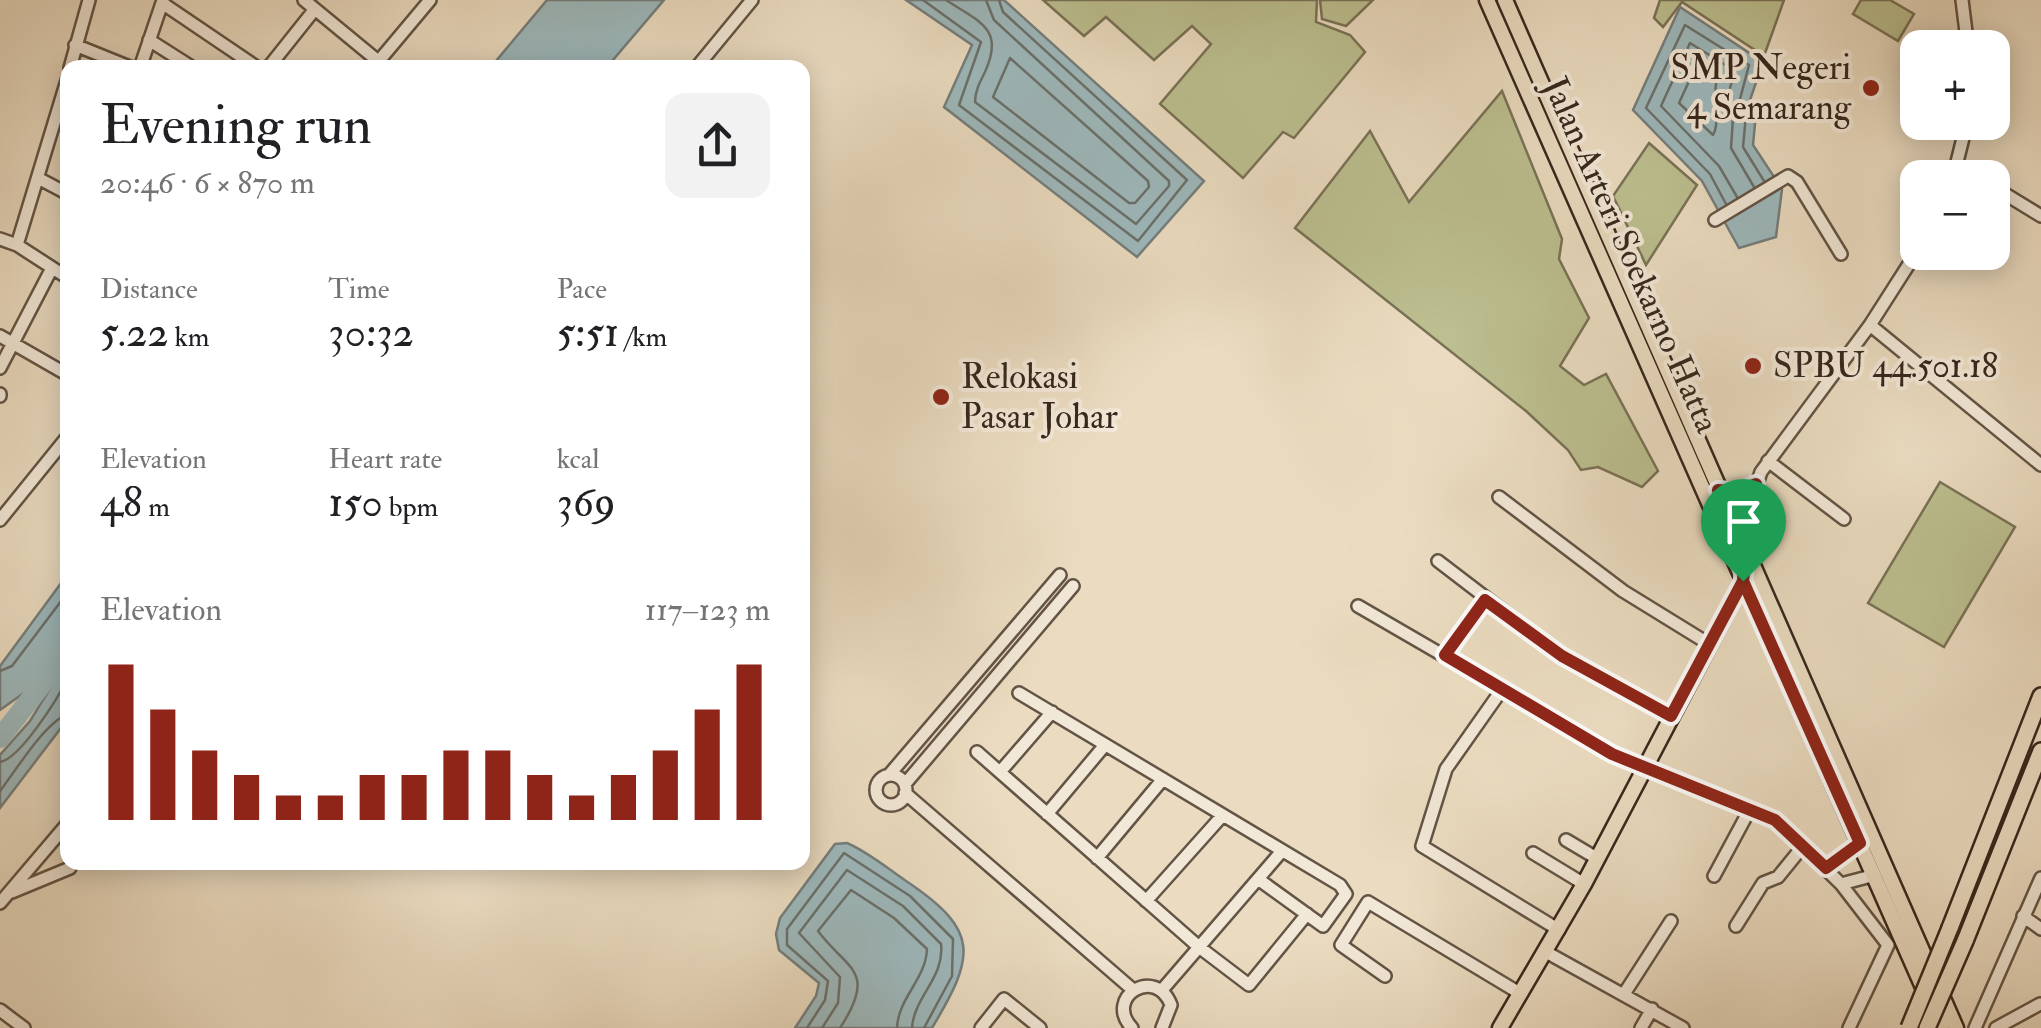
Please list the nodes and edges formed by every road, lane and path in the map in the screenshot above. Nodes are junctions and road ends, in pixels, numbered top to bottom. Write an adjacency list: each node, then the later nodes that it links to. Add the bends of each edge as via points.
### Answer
1 (89, 0): 12 (street)
2 (304, 0): 9 (street)
3 (752, 0): 21 (street)
4 (1487, 0): 50 (main road, Jalan Arteri Soekarno Hatta)
5 (1505, 0): 43 (main road, Jalan Arteri Soekarno Hatta)
6 (1962, 0): 10 (street)
7 (427, 1): 20 (street)
8 (163, 2): 11 (street); 17 (street)
9 (316, 9): 18 (street); 19 (street)
10 (1966, 30)
11 (149, 40): 15 (street); 16 (street)
12 (76, 45): 13 (street); 14 (street)
13 (72, 60)
14 (113, 60)
15 (143, 60)
16 (180, 60)
17 (255, 60)
18 (272, 60)
19 (372, 60)
20 (379, 60)
21 (703, 60)
22 (60, 118): 23 (street)
23 (38, 178): 24 (street); 29 (street)
24 (60, 190)
25 (2010, 197): 26 (street)
26 (2041, 216)
27 (1715, 220): 30 (street, via 1788,176)
28 (0, 239): 29 (street)
29 (17, 245): 31 (street)
30 (1841, 254)
31 (52, 268): 33 (street); 36 (street)
32 (1905, 270): 34 (street)
33 (60, 273)
34 (1870, 325): 40 (street); 41 (street)
35 (0, 336): 36 (street)
36 (14, 341): 37 (street); 38 (street)
37 (0, 368)
38 (60, 370)
39 (60, 446): 46 (street)
40 (1768, 461): 42 (street); 45 (street)
41 (2041, 465)
42 (1756, 484): 43 (main road, via 1738,492); 47 (street)
43 (1718, 490): 47 (main road, Jalan Arteri Soekarno Hatta)
44 (1500, 496): 54 (street, via 1623,590)
45 (1844, 519)
46 (0, 520)
47 (1744, 553): 50 (street); 118 (main road, Jalan Arteri Soekarno Hatta)
48 (1438, 561): 52 (street)
49 (1060, 575): 66 (street)
50 (1743, 581): 54 (main road); 74 (main road, Jalan Arteri Soekarno Hatta)
51 (1073, 586): 68 (street)
52 (1485, 600): 55 (street); 60 (street, via 1562,656)
53 (1358, 606): 55 (street)
54 (1709, 644): 60 (main road)
55 (1445, 655): 56 (street)
56 (1503, 688): 64 (street, via 1602,749); 95 (street, via 1446,769 1422,846)
57 (1019, 692): 59 (street)
58 (2041, 696): 115 (highway, bridge)
59 (1052, 712): 61 (street); 65 (street)
60 (1671, 716): 64 (main road)
61 (1106, 745): 67 (street); 70 (street)
62 (2041, 750): 116 (highway, bridge)
63 (976, 752): 65 (street)
64 (1646, 767): 69 (street); 79 (main road)
65 (1000, 772): 70 (street)
66 (889, 774): 68 (street); 68 (street, via 878,782 879,800 896,804)
67 (1163, 779): 71 (street); 78 (street)
68 (905, 788): 99 (street)
69 (1750, 809): 75 (street, via 1785,826); 83 (street)
70 (1047, 814): 78 (street)
71 (1222, 816): 76 (street); 89 (street)
72 (60, 832): 88 (street)
73 (1566, 840): 79 (street)
74 (1860, 843): 80 (street); 82 (main road, Jalan Arteri Soekarno Hatta)
75 (1804, 845): 80 (street); 93 (street, via 1778,878 1763,883)
76 (1282, 851): 85 (street); 90 (street, via 1345,891 1323,926)
77 (1533, 853): 86 (street)
78 (1097, 858): 89 (street)
79 (1598, 859): 86 (main road)
80 (1826, 868): 87 (street)
81 (66, 870): 88 (street)
82 (1874, 875): 87 (street); 117 (main road, Jalan Arteri Soekarno Hatta)
83 (1714, 876)
84 (2041, 878): 91 (street)
85 (1258, 879): 90 (street); 96 (street)
86 (1584, 884): 95 (main road)
87 (1841, 884): 114 (street, via 1888,952)
88 (4, 898)
89 (1146, 901): 96 (street)
90 (1307, 914): 96 (street, via 1252,985)
91 (2023, 916): 94 (street); 119 (street)
92 (1670, 921): 102 (street)
93 (1736, 926)
94 (2041, 929)
95 (1560, 930): 97 (main road)
96 (1199, 948): 100 (street)
97 (1546, 952): 101 (main road); 102 (street)
98 (1384, 976): 101 (street, via 1341,945 1368,902)
99 (1132, 989): 100 (street); 107 (street, via 1122,1007)
100 (1162, 990): 106 (street, via 1170,1005)
101 (1521, 994): 111 (main road)
102 (1624, 994): 104 (street)
103 (2040, 1004): 120 (street)
104 (1652, 1009): 112 (street); 113 (street)
105 (0, 1010): 108 (street)
106 (1168, 1026)
107 (1130, 1027)
108 (24, 1028)
109 (981, 1028): 110 (street, via 1004,999)
110 (1040, 1028)
111 (1500, 1028)
112 (1641, 1028)
113 (1683, 1028)
114 (1849, 1028)
115 (1909, 1028)
116 (1927, 1028)
117 (1940, 1028)
118 (1956, 1028)
119 (1975, 1028)
120 (1996, 1028)

